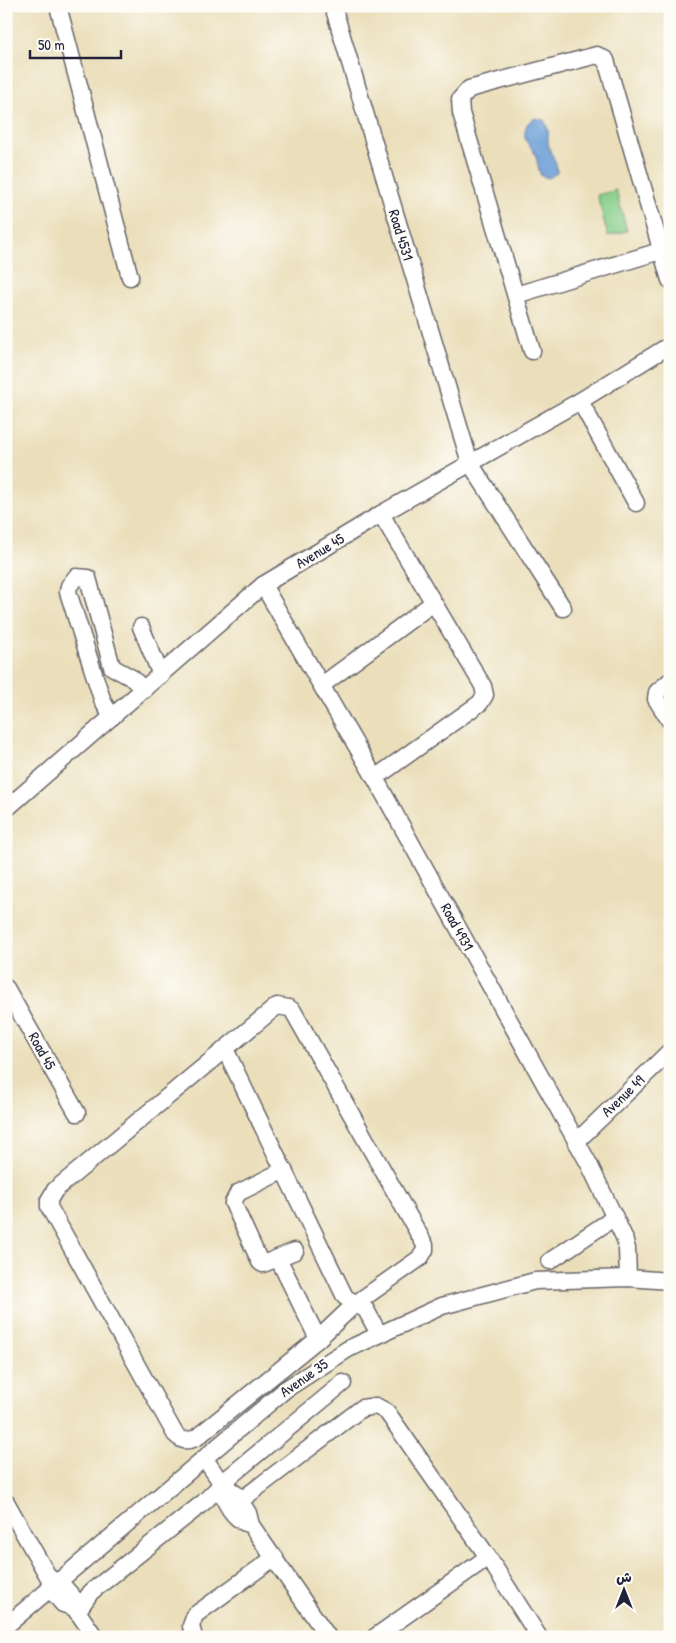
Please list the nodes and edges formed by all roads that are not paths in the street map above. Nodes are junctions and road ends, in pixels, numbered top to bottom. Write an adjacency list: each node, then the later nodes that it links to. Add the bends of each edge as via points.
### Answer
1 (58, 6): 4 (street)
2 (333, 6): 10 (street, Road 4531)
3 (660, 251): 5 (street); 6 (street); 6 (street, via 608,65 602,56 476,86 463,93 460,106)
4 (130, 277)
5 (670, 280)
6 (516, 295): 8 (street)
7 (670, 345): 9 (street, Avenue 45)
8 (532, 351)
9 (580, 401): 10 (street, Avenue 45); 11 (street)
10 (470, 464): 12 (street, Avenue 45); 15 (street, Road 4531)
11 (636, 503)
12 (381, 514): 13 (street, Avenue 45); 14 (street)
13 (263, 585): 18 (street, Avenue 45); 21 (street, Road 4931)
14 (433, 603): 21 (street); 25 (street, via 483,686 485,695 480,703)
15 (563, 608)
16 (141, 627): 18 (street)
17 (112, 667): 19 (street); 19 (street, via 88,578 76,577 68,592); 22 (street, via 132,678)
18 (161, 675): 22 (street, Avenue 45)
19 (95, 679): 23 (street)
20 (670, 681): 24 (street, via 657,692 656,700)
21 (322, 685): 25 (street, Road 4931)
22 (144, 690): 23 (street, Avenue 45)
23 (112, 717): 26 (street, Avenue 45)
24 (670, 721)
25 (375, 778): 31 (street, Road 4931)
26 (7, 806)
27 (6, 988): 30 (street, Road 45)
28 (226, 1049): 32 (street); 39 (street, via 276,1006 293,1011 425,1245 420,1258); 41 (street, via 55,1190 49,1207 174,1434 181,1440 196,1438)
29 (670, 1051): 31 (street, Avenue 49)
30 (77, 1113)
31 (576, 1142): 33 (street, Road 4931)
32 (284, 1170): 35 (street, via 238,1193 233,1203 260,1262 263,1264); 39 (street, via 345,1297)
33 (615, 1217): 36 (street); 37 (street, Road 4931, via 627,1249)
34 (295, 1251): 35 (street)
35 (278, 1258): 41 (street)
36 (550, 1262)
37 (628, 1278): 38 (street, Avenue 35); 40 (street, Avenue 35, via 535,1281 442,1306)
38 (670, 1281)
39 (355, 1304): 40 (street, via 366,1310); 41 (street)
40 (379, 1334): 43 (street, Avenue 35, via 340,1353 286,1389)
41 (318, 1339)
42 (343, 1383): 44 (street)
43 (205, 1459): 44 (street); 50 (street, Avenue 35)
44 (222, 1484): 45 (street, via 230,1487); 47 (street, via 225,1502 240,1520); 51 (street, via 91,1592)
45 (240, 1501): 47 (street); 49 (street, via 362,1408 376,1406 387,1412)
46 (6, 1502): 50 (street)
47 (251, 1525): 48 (street)
48 (276, 1557): 54 (street, via 195,1615 191,1626); 55 (street)
49 (488, 1557): 56 (street); 57 (street)
50 (53, 1584): 51 (street, via 63,1604); 52 (street, Avenue 35)
51 (76, 1610): 53 (street)
52 (6, 1626)
53 (94, 1637)
54 (194, 1637)
55 (328, 1637)
56 (375, 1637)
57 (539, 1637)

